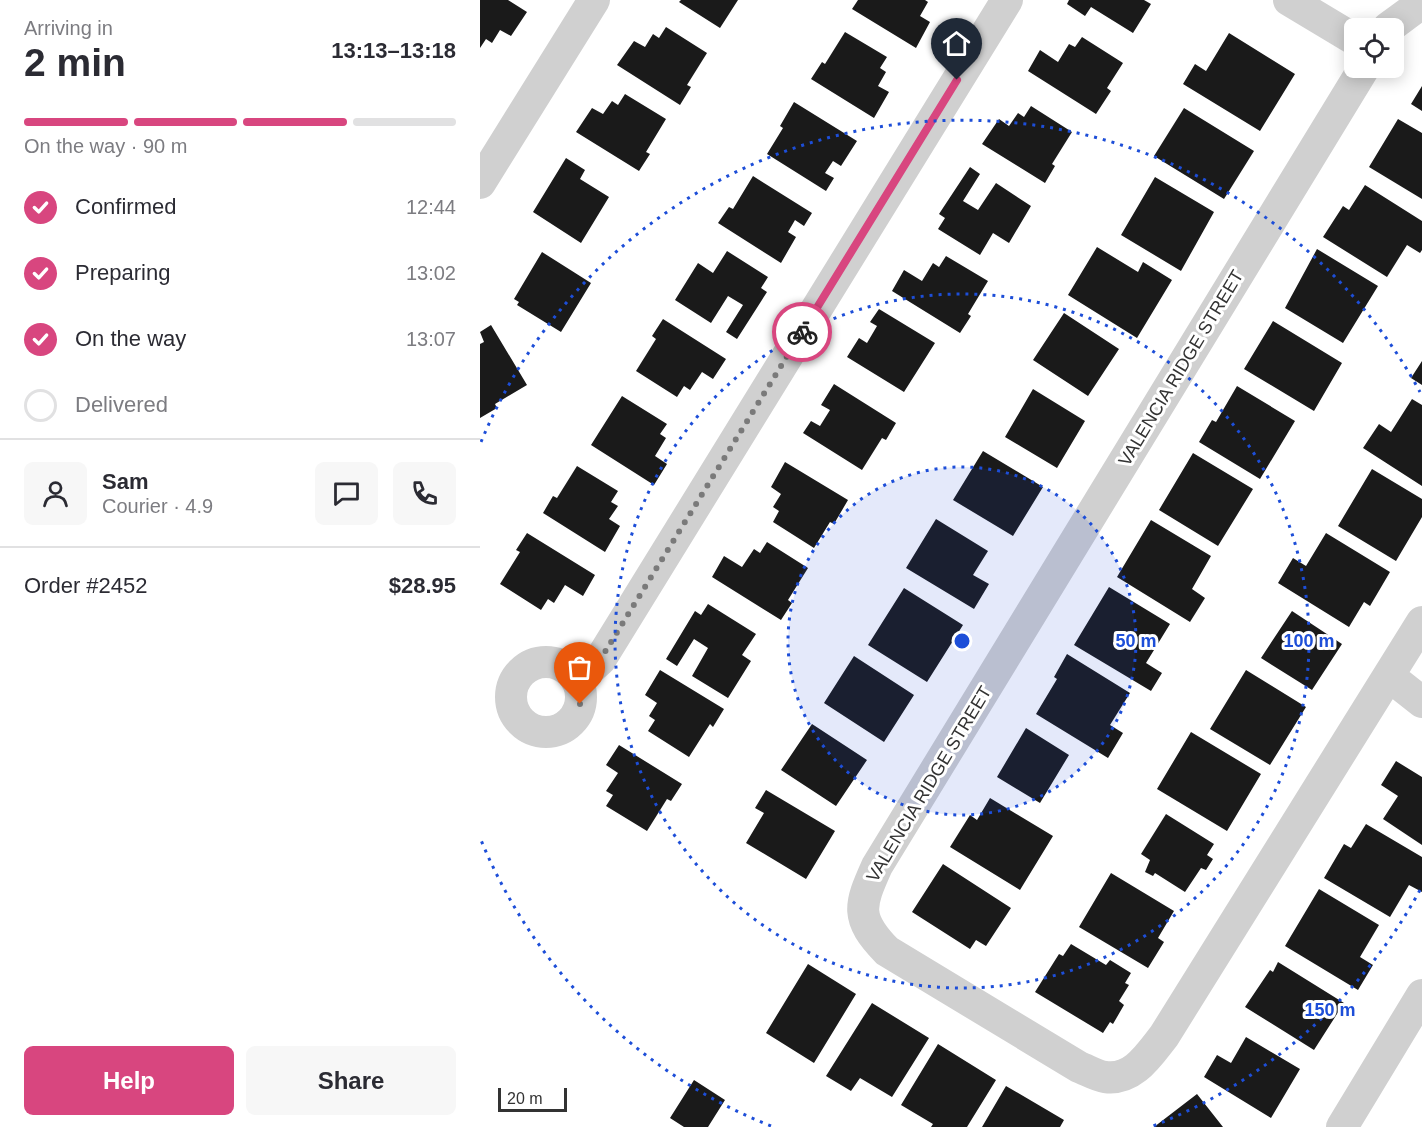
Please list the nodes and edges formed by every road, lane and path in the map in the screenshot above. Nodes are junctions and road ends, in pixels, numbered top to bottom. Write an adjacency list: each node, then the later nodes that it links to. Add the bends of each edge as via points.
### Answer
1 (594, 0): 8 (street)
2 (1007, 0): 11 (street, via 600,660)
3 (1289, 0): 6 (street)
4 (1422, 3): 5 (street)
5 (1402, 18)
6 (1344, 33)
7 (1358, 78): 10 (street, VALENCIA RIDGE STREET, via 877,866 864,895 863,916 870,933 887,951 1079,1067 1106,1077 1128,1074 1144,1062 1164,1036)
8 (480, 183)
9 (1422, 621): 10 (street, VALENCIA RIDGE STREET)
10 (1389, 676): 12 (street)
11 (577, 681)
12 (1422, 702)
13 (1422, 996): 14 (street)
14 (1342, 1127)

